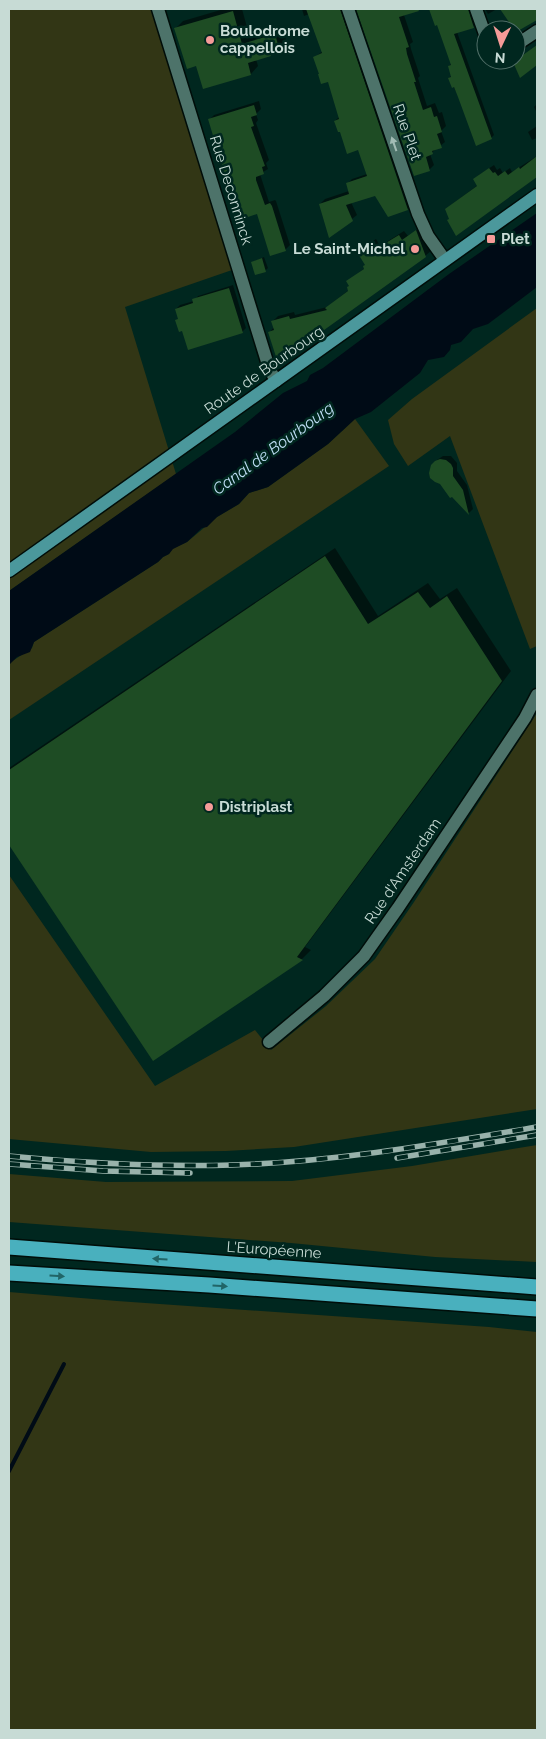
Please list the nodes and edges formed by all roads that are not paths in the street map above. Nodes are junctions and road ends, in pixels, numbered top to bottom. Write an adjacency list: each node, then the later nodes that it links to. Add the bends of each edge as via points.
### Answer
1 (158, 9): 7 (street, Rue Deconninck, via 269,368)
2 (348, 9): 6 (street, Rue Plet, one-way to 2, via 425,230)
3 (537, 31): 4 (street)
4 (526, 38)
5 (537, 194): 6 (main road, Route de Bourbourg)
6 (445, 260): 7 (main road, Route de Bourbourg)
7 (276, 381): 8 (main road, Route de Bourbourg)
8 (9, 571)
9 (537, 696): 10 (street, Rue d'Amsterdam, via 364,956 324,996)
10 (269, 1042)
11 (9, 1247): 12 (highway, L'Européenne, one-way to 11)
12 (208, 1262): 14 (highway); 15 (highway, L'Européenne)
13 (9, 1273): 16 (highway, one-way to 16)
14 (537, 1279)
15 (537, 1287)
16 (345, 1295): 17 (highway); 18 (highway)
17 (537, 1310)
18 (537, 1318)

